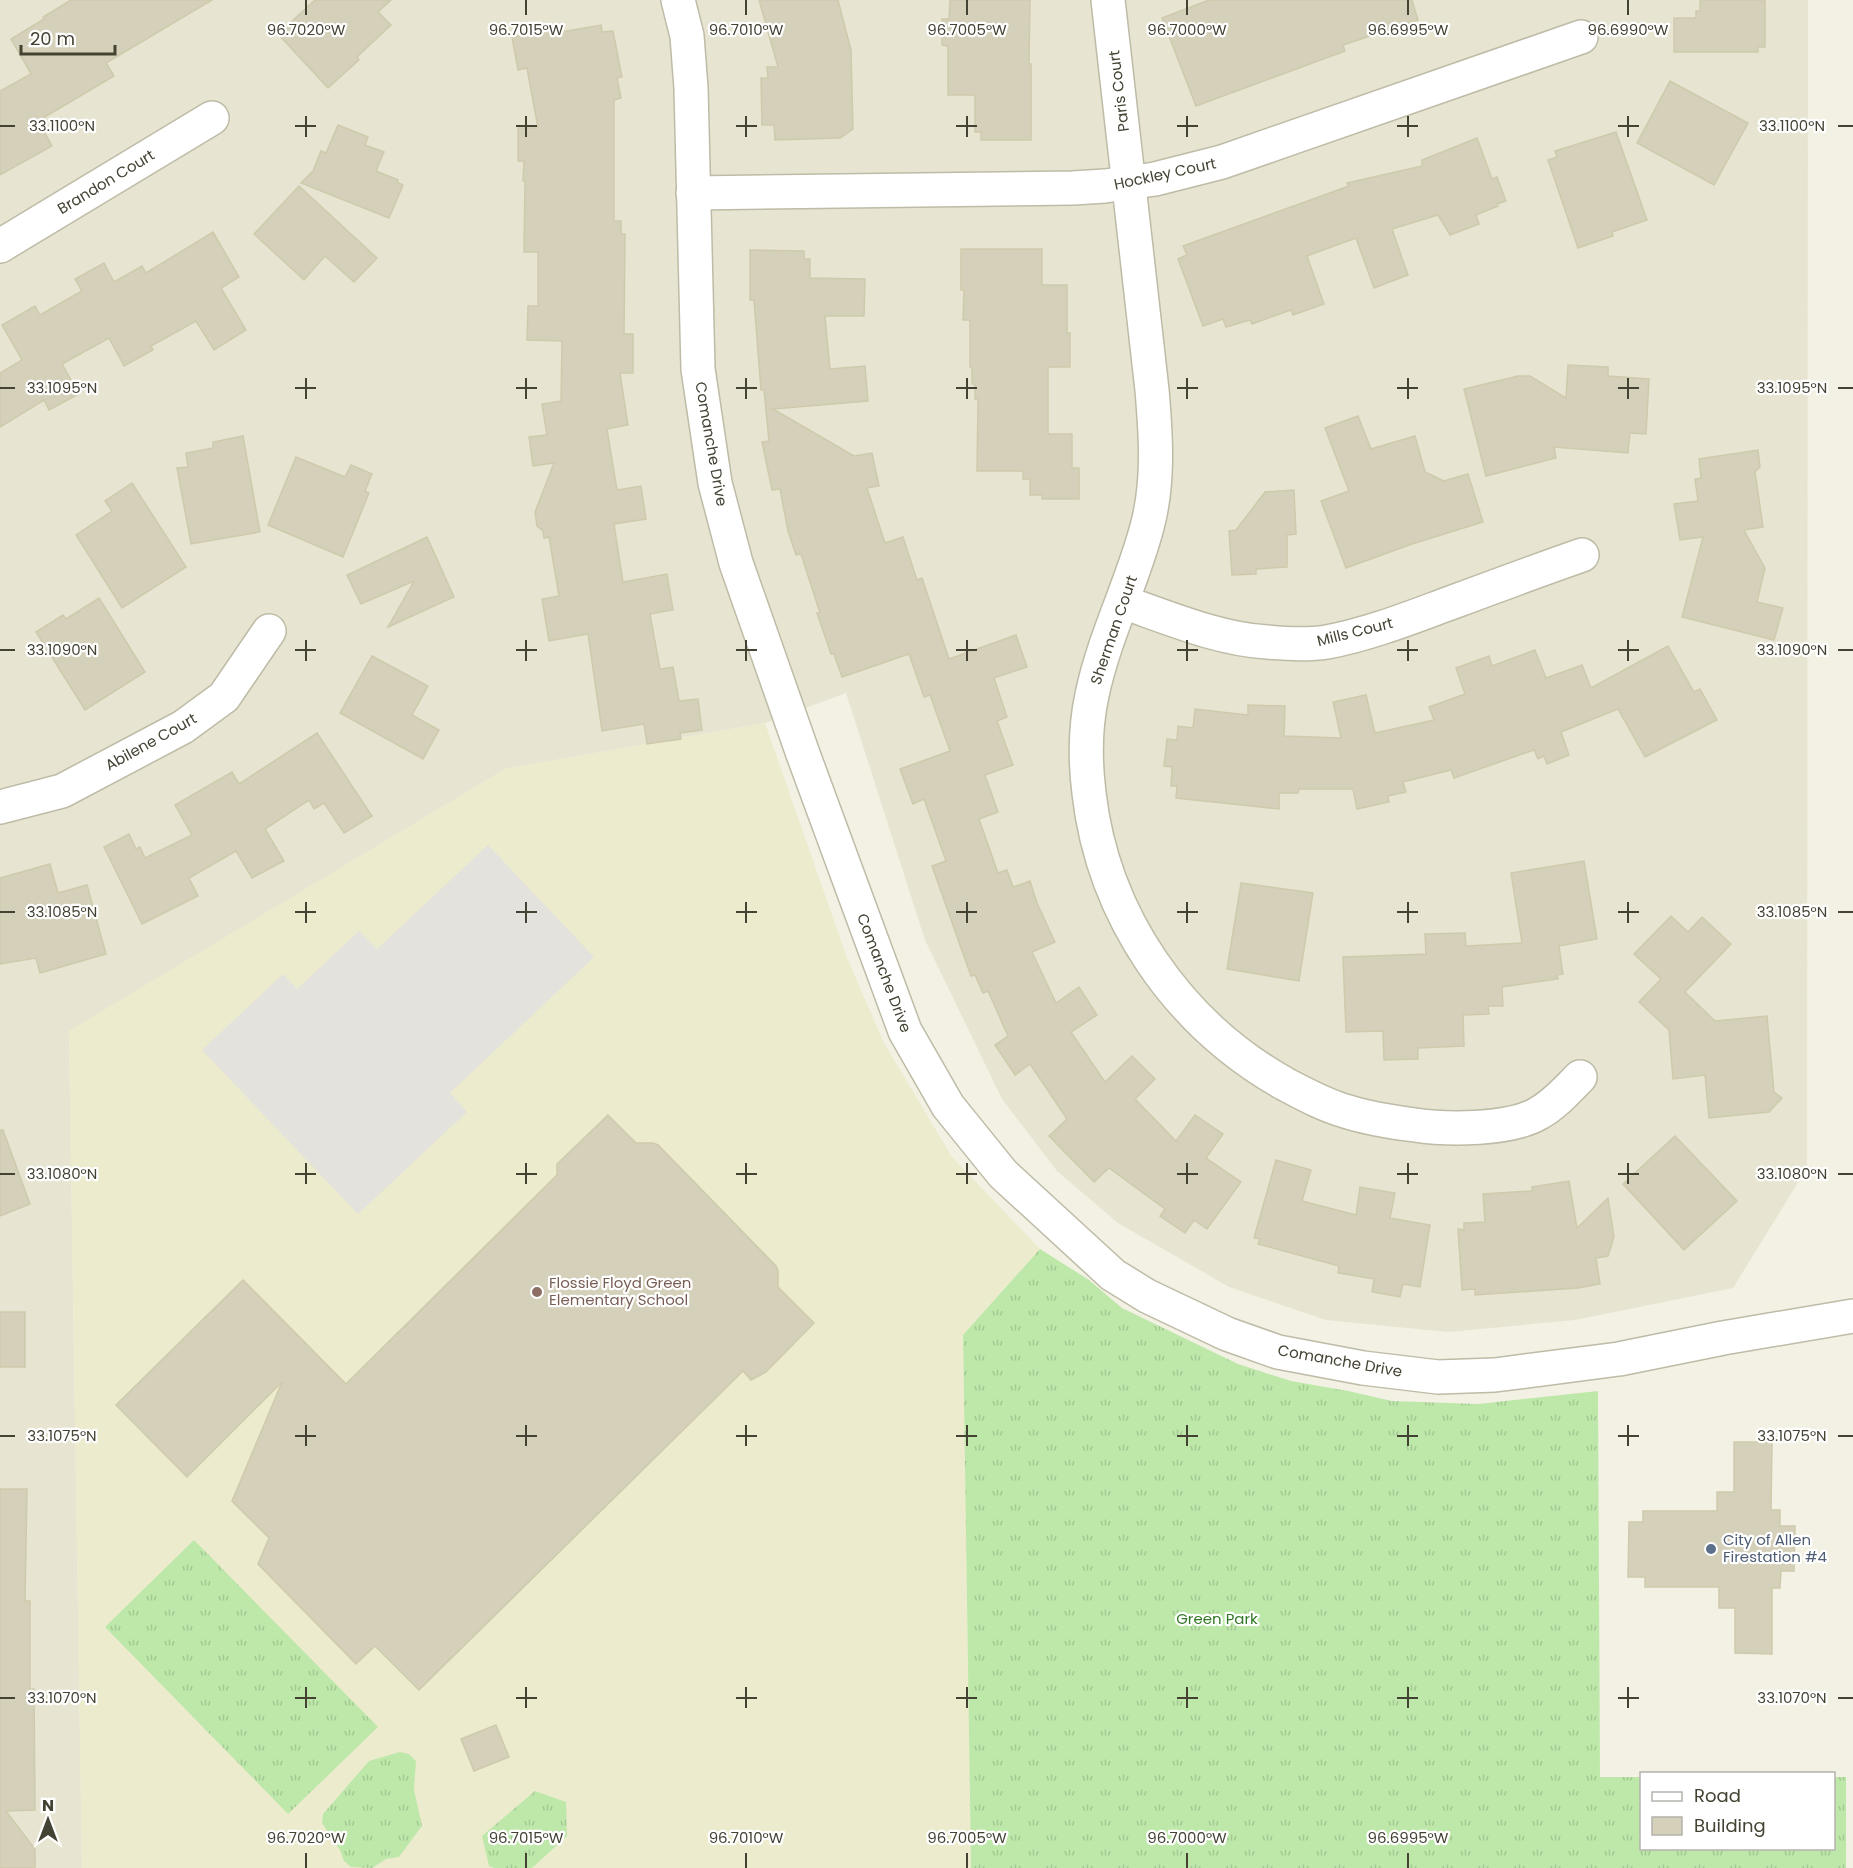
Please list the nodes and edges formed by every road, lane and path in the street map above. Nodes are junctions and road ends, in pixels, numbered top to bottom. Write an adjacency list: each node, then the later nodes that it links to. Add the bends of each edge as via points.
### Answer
1 (678, 0): 6 (street, Comanche Drive, via 687,36)
2 (1108, 0): 5 (street, Paris Court)
3 (1581, 37): 5 (street, Hockley Court, via 1222,162)
4 (212, 118): 7 (street, Brandon Court)
5 (1129, 182): 6 (street, Hockley Court, via 1073,188); 9 (street, Sherman Court, via 1152,390 1155,476 1148,525)
6 (693, 193): 13 (street, Comanche Drive, via 698,369 715,483 736,563 905,1031 948,1106 1003,1174 1113,1275 1147,1296 1227,1334 1278,1352 1363,1368 1438,1377 1495,1375 1619,1359)
7 (0, 246)
8 (1582, 555): 9 (street, Mills Court, via 1404,620 1325,642 1265,642 1230,636)
9 (1123, 602): 12 (street, Sherman Court, via 1092,695 1086,762 1089,794 1111,884 1136,939 1175,995 1202,1023 1265,1073 1344,1111 1389,1122 1430,1127 1518,1122 1553,1104)
10 (269, 631): 11 (street, Abilene Court, via 224,697 183,727 62,791)
11 (0, 807)
12 (1580, 1077)
13 (1853, 1316)

